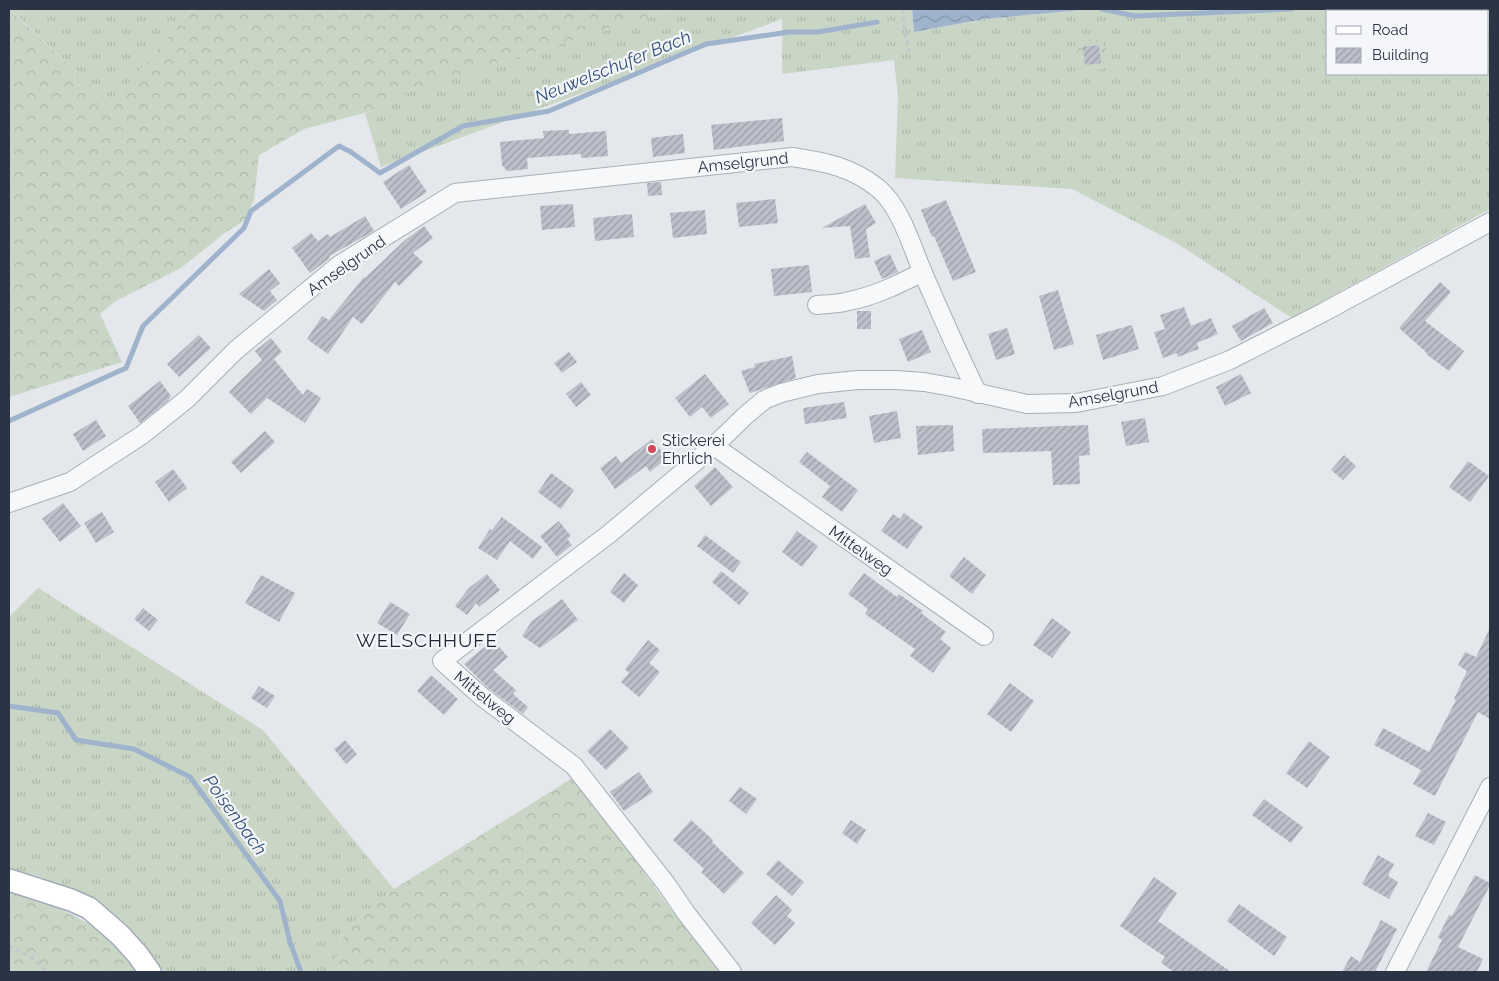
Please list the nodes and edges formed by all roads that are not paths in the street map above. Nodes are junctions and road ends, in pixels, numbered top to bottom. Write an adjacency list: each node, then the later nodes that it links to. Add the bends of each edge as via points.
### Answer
1 (1490, 222): 4 (street, Amselgrund, via 1230,360 1163,386 1076,404 1027,404)
2 (923, 272): 3 (street, via 872,295 848,302); 4 (street, Amselgrund); 6 (street, Amselgrund, via 898,214 881,191 858,174 832,163 792,156 455,193 339,265 236,350 187,399 142,435 70,482)
3 (817, 305)
4 (978, 394): 5 (street, Mittelweg, via 924,382 896,380 818,384 764,400)
5 (714, 446): 7 (street, Mittelweg); 11 (street, Mittelweg, via 609,534 442,661 481,696 574,766)
6 (9, 503)
7 (984, 636)
8 (1490, 787): 12 (street)
9 (9, 880): 10 (main road, via 89,908 120,935)
10 (150, 972)
11 (732, 972)
12 (1395, 972)

